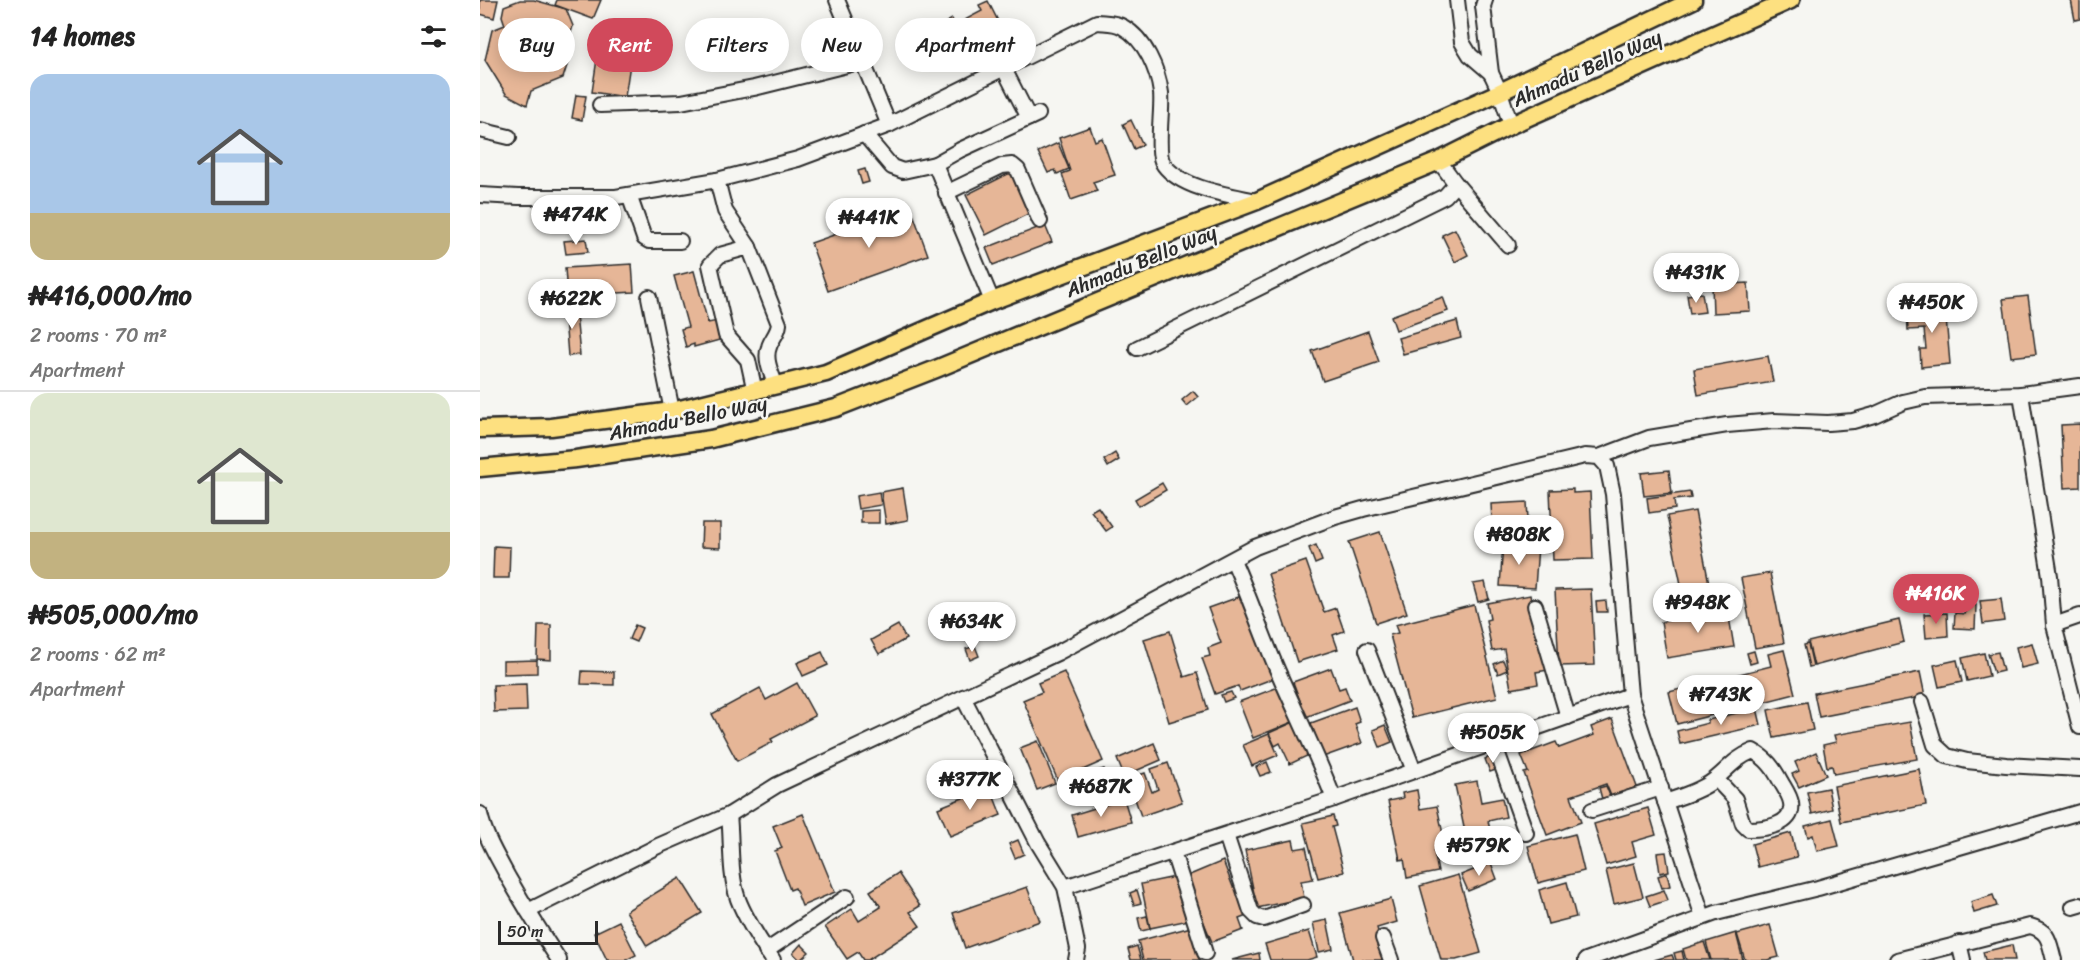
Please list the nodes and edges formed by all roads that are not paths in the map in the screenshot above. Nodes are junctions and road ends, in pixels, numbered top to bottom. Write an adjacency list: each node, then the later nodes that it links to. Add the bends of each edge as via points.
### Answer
1 (837, 0): 6 (street)
2 (1457, 0): 12 (street, via 1462,42 1470,55)
3 (1485, 0): 12 (street)
4 (1693, 0): 13 (main road, Ahmadu Bello Way)
5 (1791, 0): 16 (main road, Ahmadu Bello Way)
6 (845, 18)
7 (1036, 53): 27 (street, via 1097,22 1124,27 1142,43 1153,64 1161,93 1162,163 1173,175 1207,189)
8 (819, 72): 14 (street, via 681,102)
9 (867, 72): 15 (street)
10 (998, 72): 15 (street)
11 (1006, 72): 21 (street, via 1034,116)
12 (1491, 73): 13 (street)
13 (1500, 92): 16 (street); 27 (main road, Ahmadu Bello Way)
14 (600, 105)
15 (889, 125): 18 (street)
16 (1511, 125): 20 (main road, Ahmadu Bello Way)
17 (480, 130): 19 (street)
18 (864, 134): 21 (street, via 892,167 903,171); 22 (street, via 798,159)
19 (509, 137)
20 (1439, 160): 23 (street); 42 (main road, Ahmadu Bello Way, via 836,408 711,439 576,459)
21 (935, 164): 24 (street)
22 (717, 180): 26 (street); 31 (street, via 725,211)
23 (1456, 184): 30 (street); 34 (street, via 1445,196)
24 (946, 193): 28 (street, via 1012,165 1018,170); 33 (street)
25 (480, 195): 26 (street)
26 (629, 195): 29 (street, via 644,238)
27 (1257, 201): 33 (main road, Ahmadu Bello Way)
28 (1040, 221)
29 (680, 241)
30 (1508, 245)
31 (749, 247): 36 (street, via 779,324 767,355); 37 (street, via 720,255 710,265 726,335 748,360)
32 (649, 297): 39 (street)
33 (992, 301): 36 (main road, Ahmadu Bello Way, via 826,373)
34 (1137, 348)
35 (2080, 386): 38 (street)
36 (776, 387): 37 (main road, Ahmadu Bello Way)
37 (755, 392): 39 (main road, Ahmadu Bello Way)
38 (2021, 394): 41 (street, via 1925,397 1853,421 1727,425 1649,438); 46 (street)
39 (672, 411): 40 (main road, Ahmadu Bello Way, via 551,426)
40 (480, 429)
41 (1599, 457): 43 (street, via 1585,456 1335,516 1264,543); 48 (street, via 1607,466 1613,494)
42 (480, 468)
43 (1233, 560): 49 (street, via 1058,653); 58 (street)
44 (1535, 606): 51 (street)
45 (2080, 616): 46 (street)
46 (2054, 625): 52 (street)
47 (1367, 650): 55 (street)
48 (1630, 695): 51 (street); 57 (street)
49 (963, 696): 62 (street, via 777,785); 66 (street, via 1038,843)
50 (1922, 702): 54 (street, via 1935,745 1947,756 2006,765)
51 (1568, 717): 53 (street)
52 (2080, 728)
53 (1494, 743): 55 (street); 63 (street)
54 (2080, 769)
55 (1414, 771): 58 (street)
56 (1716, 779): 56 (street, via 1736,760 1753,751 1766,758 1791,800 1789,817 1777,825 1748,829 1735,799); 57 (street, via 1690,793)
57 (1663, 795): 59 (street); 70 (street)
58 (1334, 799): 64 (street)
59 (1592, 810)
60 (2080, 812): 70 (street)
61 (480, 813): 69 (street, via 487,837)
62 (729, 815): 69 (street); 74 (street, via 738,897)
63 (1526, 833)
64 (1226, 835): 65 (street); 68 (street, via 1251,911 1257,917 1264,919)
65 (1173, 852): 66 (street); 73 (street)
66 (1065, 887): 76 (street, via 1078,950)
67 (847, 897): 74 (street)
68 (1303, 905)
69 (528, 911): 75 (street)
70 (1703, 917): 78 (street)
71 (1383, 938): 77 (street)
72 (1959, 944): 79 (street); 80 (street); 81 (street, via 2030,926 2047,936)
73 (1204, 953)
74 (769, 955)
75 (559, 960)
76 (1076, 960)
77 (1391, 960)
78 (1586, 960)
79 (1897, 960)
80 (1963, 960)
81 (2054, 960)

